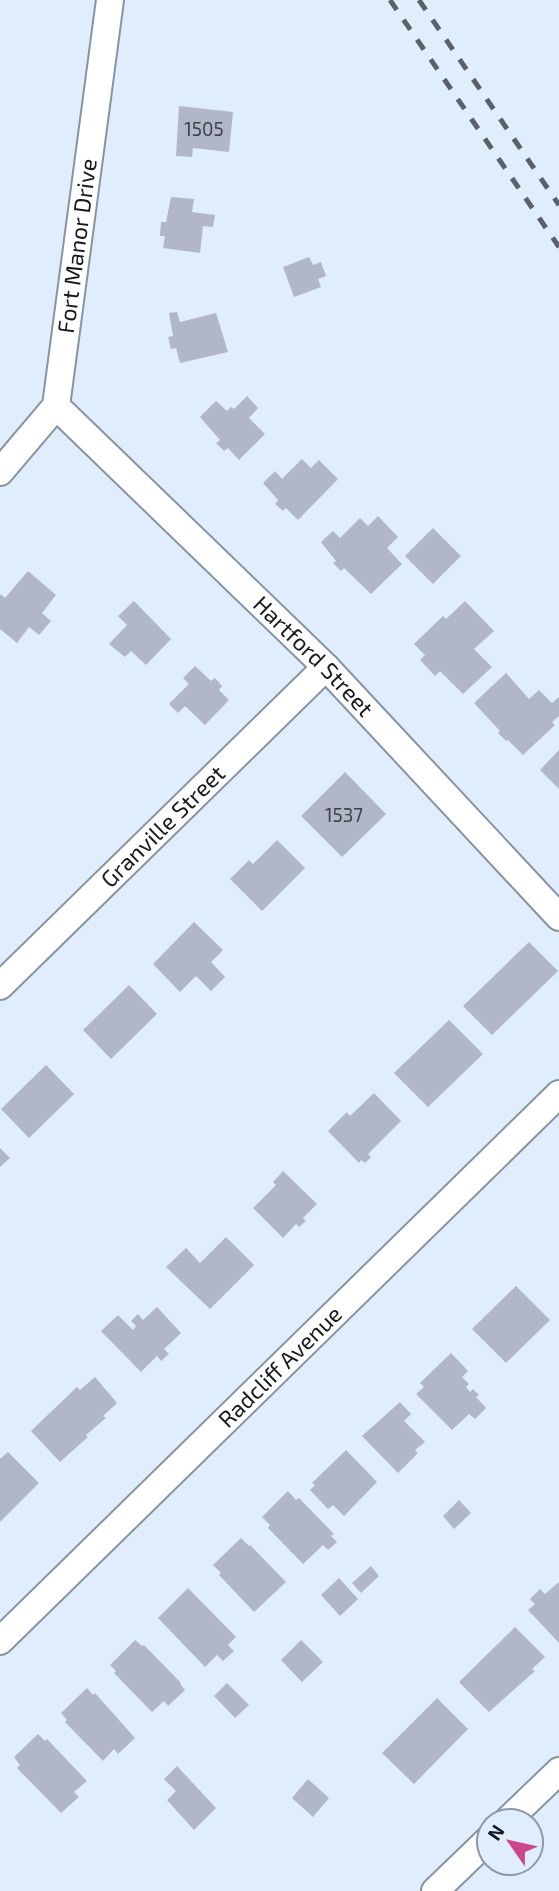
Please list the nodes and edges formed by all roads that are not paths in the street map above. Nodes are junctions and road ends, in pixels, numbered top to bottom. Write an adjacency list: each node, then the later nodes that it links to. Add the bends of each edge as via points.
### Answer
1 (110, 0): 2 (street, Fort Manor Drive)
2 (56, 406): 3 (street); 4 (street, Hartford Street)
3 (0, 472)
4 (326, 667): 5 (street, Hartford Street); 6 (street, Granville Street)
5 (559, 917)
6 (0, 986)
7 (559, 1094): 8 (street, Radcliff Avenue)
8 (0, 1641)
9 (559, 1771): 10 (street)
10 (522, 1807)
11 (475, 1852): 12 (street)
12 (435, 1891)

